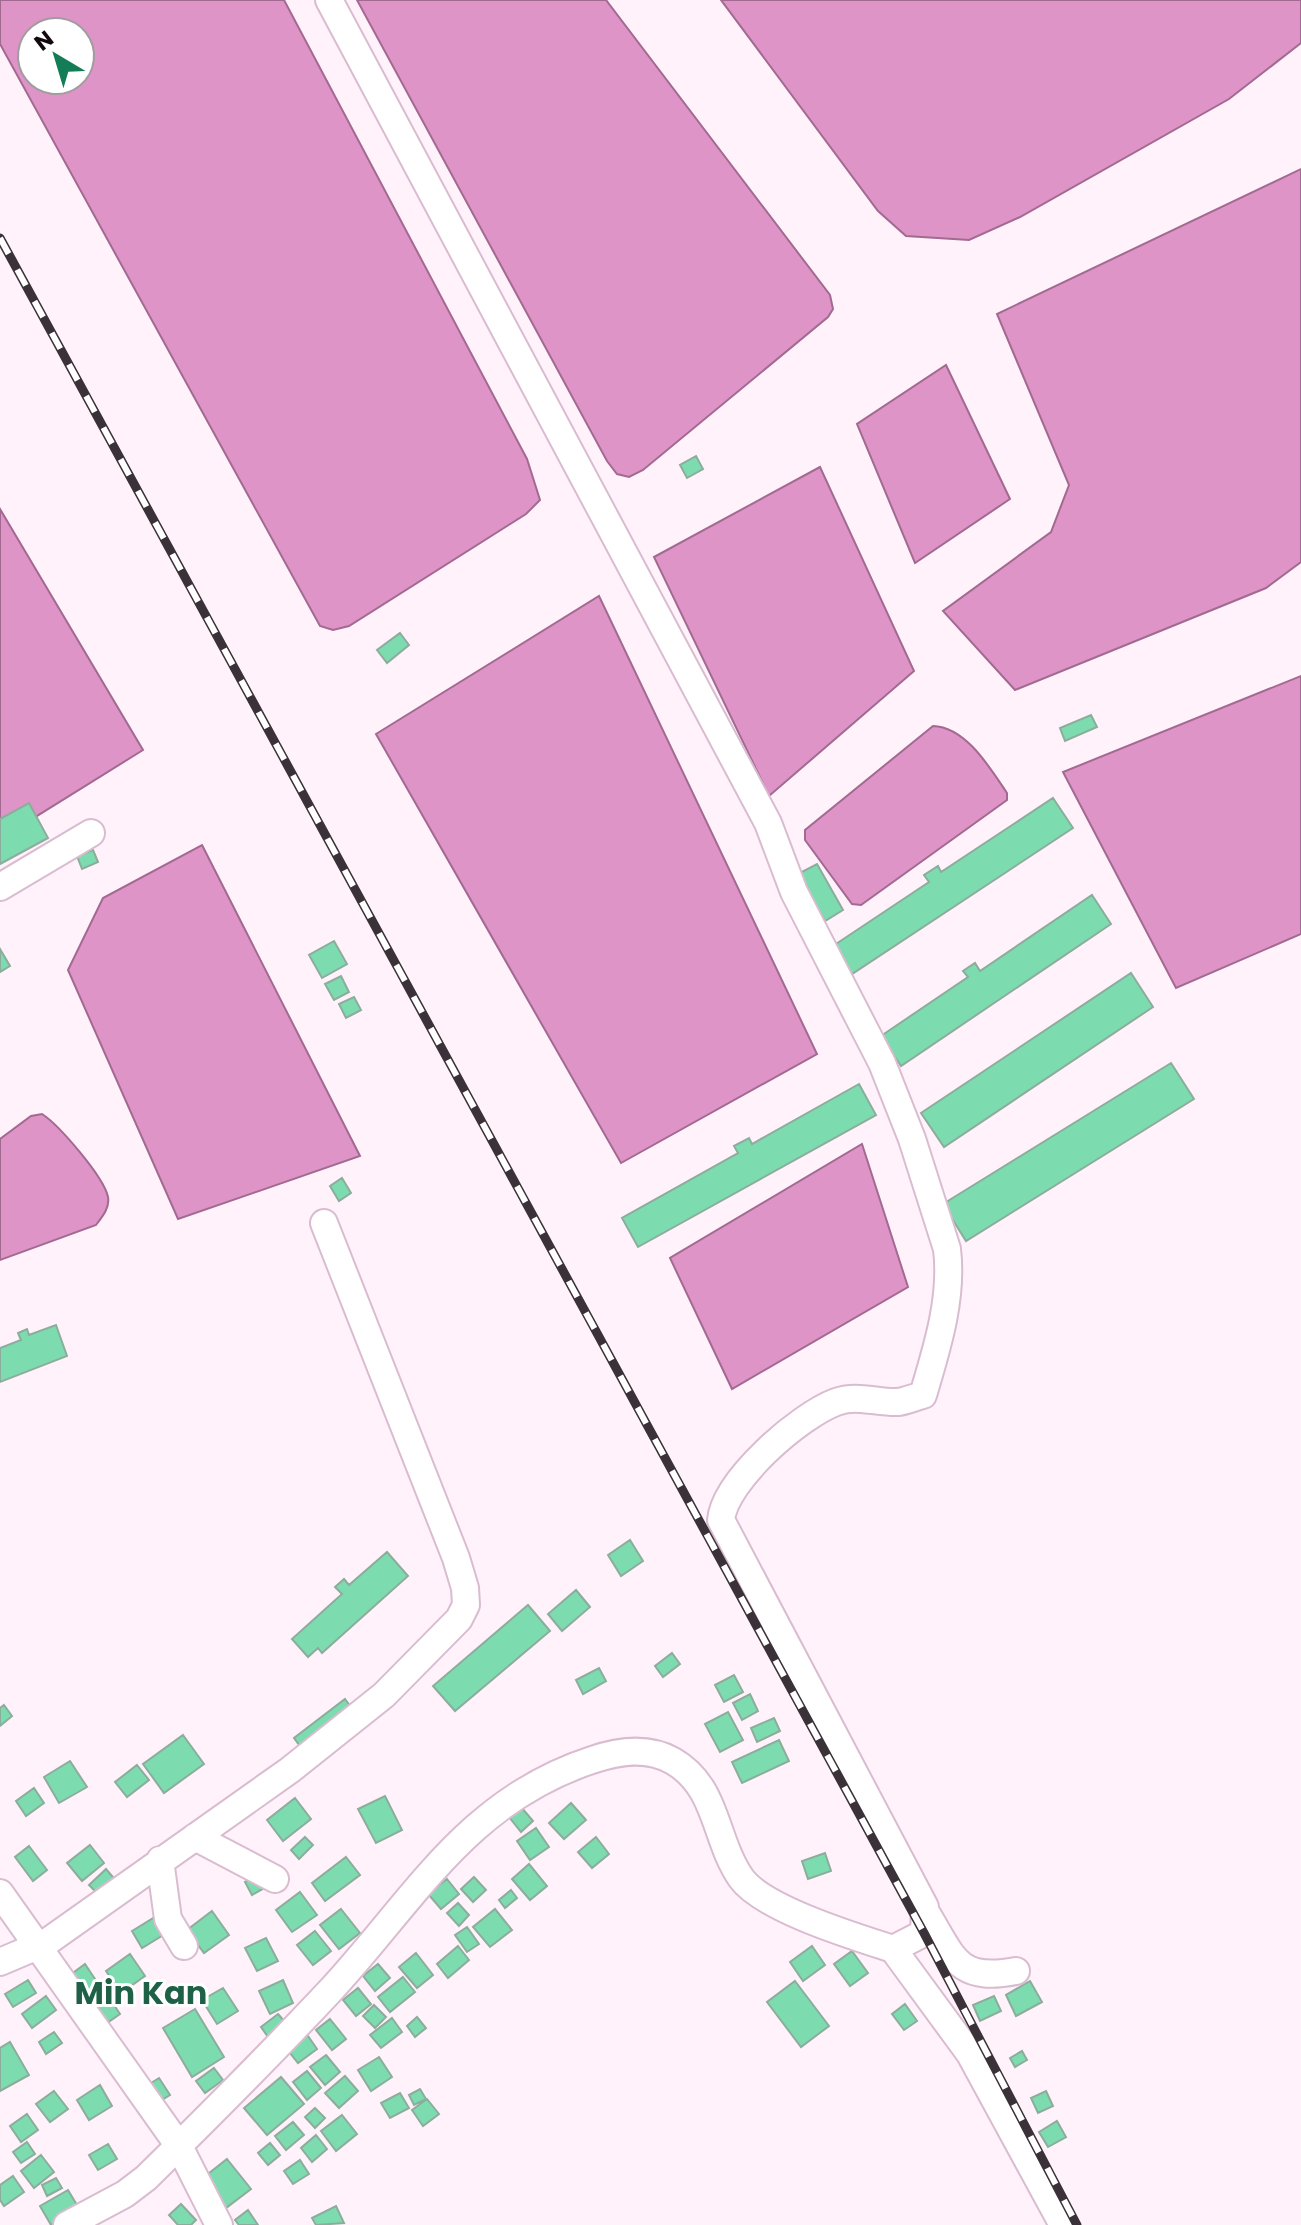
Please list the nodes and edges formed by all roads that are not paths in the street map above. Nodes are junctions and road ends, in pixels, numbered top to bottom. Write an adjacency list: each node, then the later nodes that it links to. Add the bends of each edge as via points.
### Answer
1 (329, 0): 9 (street, via 768,823 794,892 882,1063 947,1249 945,1307 923,1395 898,1402 852,1399 817,1413 735,1483 721,1520)
2 (91, 833): 3 (street)
3 (0, 887)
4 (324, 1223): 5 (street, via 456,1558 466,1605 430,1651 384,1695)
5 (195, 1837): 6 (street); 7 (street)
6 (160, 1860): 10 (street); 11 (street, via 168,1919)
7 (275, 1879)
8 (0, 1893): 10 (street)
9 (927, 1914): 12 (street, via 924,1933); 14 (street, via 958,1965 984,1976)
10 (39, 1946): 13 (street); 15 (street)
11 (184, 1946)
12 (893, 1949): 15 (street, via 820,1924 750,1888 740,1877 708,1796 696,1777 671,1759 645,1750 609,1754 552,1773 479,1823 337,1983); 18 (street, via 970,2054)
13 (0, 1962)
14 (1016, 1971)
15 (179, 2146): 16 (street, via 125,2194); 17 (street)
16 (67, 2225)
17 (219, 2225)
18 (1063, 2225)

